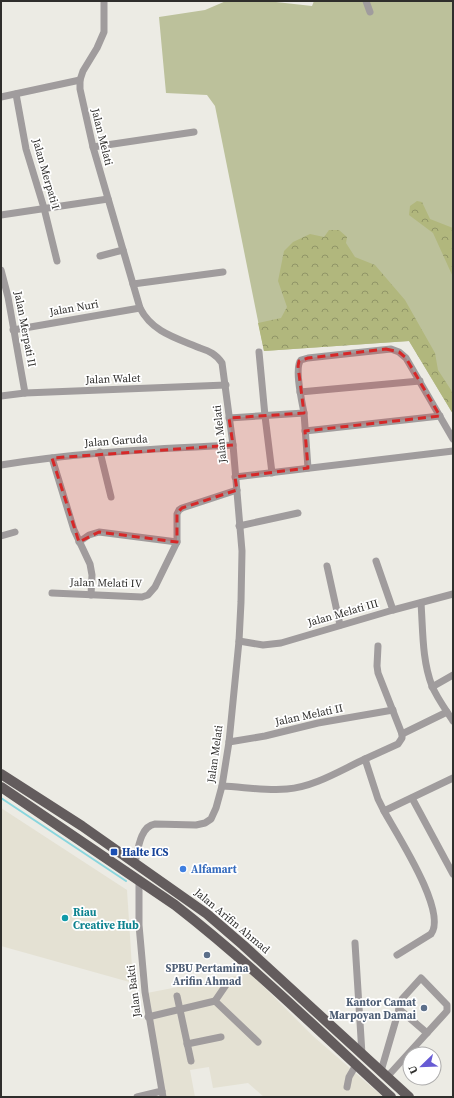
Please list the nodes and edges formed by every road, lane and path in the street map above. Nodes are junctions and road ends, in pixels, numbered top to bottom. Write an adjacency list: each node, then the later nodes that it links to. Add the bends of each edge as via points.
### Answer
1 (104, 1): 4 (street, via 104,32)
2 (366, 1): 3 (street)
3 (370, 12)
4 (80, 80): 5 (street); 8 (street, Jalan Melati)
5 (16, 94): 6 (street); 10 (street, Jalan Merpati I, via 26,149)
6 (1, 97)
7 (194, 132): 8 (street)
8 (93, 147): 9 (street, Jalan Melati)
9 (108, 199): 10 (street); 12 (street, Jalan Melati)
10 (44, 208): 11 (street); 14 (street, Jalan Merpati I)
11 (1, 215)
12 (123, 250): 13 (street); 17 (street, Jalan Melati)
13 (100, 256)
14 (56, 261)
15 (1, 270): 19 (street, Jalan Merpati II)
16 (223, 272): 17 (street)
17 (132, 284): 18 (street, Jalan Melati)
18 (140, 308): 19 (street, Jalan Nuri); 22 (street, Jalan Melati, via 148,321 159,330 214,353 222,363)
19 (13, 330): 24 (street, Jalan Merpati II)
20 (259, 352): 27 (street)
21 (420, 381): 23 (street); 23 (street, via 404,355 386,349 301,360 298,366); 28 (street)
22 (226, 385): 24 (street, Jalan Walet); 29 (street, Jalan Melati)
23 (300, 392): 26 (street)
24 (25, 393): 25 (street, Jalan Walet)
25 (1, 396)
26 (304, 413): 27 (street); 30 (street)
27 (264, 416): 29 (street); 38 (street)
28 (440, 416): 30 (street); 31 (street)
29 (229, 418): 32 (street, Jalan Melati)
30 (305, 431): 37 (street)
31 (453, 439)
32 (233, 445): 34 (street, Jalan Garuda); 39 (street, Jalan Melati)
33 (453, 451): 37 (street)
34 (100, 452): 35 (street, Jalan Garuda); 41 (street)
35 (52, 458): 36 (street, Jalan Garuda); 46 (street)
36 (1, 465)
37 (308, 468): 38 (street)
38 (272, 473): 39 (street)
39 (235, 477): 40 (street, Jalan Melati)
40 (237, 490): 43 (street, Jalan Melati); 47 (street, Jalan Melati IV, via 180,509 177,514)
41 (111, 497)
42 (298, 513): 43 (street)
43 (239, 526): 56 (street, Jalan Melati, via 242,580)
44 (15, 532): 45 (street)
45 (1, 536)
46 (79, 542): 47 (street, via 93,533 102,532); 52 (street, via 90,564)
47 (177, 542): 52 (street, Jalan Melati IV, via 159,580 147,596)
48 (376, 561): 54 (street)
49 (327, 566): 55 (street)
50 (52, 593): 52 (street, Jalan Melati IV)
51 (453, 594): 53 (street, Jalan Melati III)
52 (91, 595)
53 (421, 603): 54 (street, Jalan Melati III); 59 (street, via 425,659)
54 (393, 610): 55 (street, Jalan Melati III)
55 (340, 625): 56 (street, Jalan Melati III, via 269,645)
56 (239, 641): 64 (street, Jalan Melati)
57 (378, 646): 60 (street, via 378,673)
58 (453, 675): 59 (street)
59 (432, 687): 61 (street)
60 (393, 710): 63 (street); 64 (street, Jalan Melati II)
61 (447, 712): 62 (street); 63 (street)
62 (453, 721)
63 (402, 734): 65 (street, via 400,742)
64 (229, 742): 68 (street, Jalan Melati)
65 (365, 759): 68 (street, via 299,787 266,789); 71 (street)
66 (1, 774): 72 (main road, Jalan Arifin Ahmad)
67 (453, 778): 70 (street)
68 (222, 786): 72 (street, Jalan Melati, via 214,816 205,823 148,826)
69 (1, 787): 74 (main road)
70 (412, 798): 71 (street); 73 (street)
71 (384, 811): 76 (street, via 426,886 434,915 434,930 431,934)
72 (135, 862): 80 (main road, Jalan Arifin Ahmad, via 207,914)
73 (453, 874)
74 (139, 881): 83 (main road, via 200,924); 84 (street, Jalan Bakti, via 139,925)
75 (355, 943): 89 (street)
76 (397, 954)
77 (226, 985): 79 (street)
78 (177, 996): 82 (street)
79 (215, 1001): 82 (street); 87 (street)
80 (308, 1004): 83 (main road); 89 (main road, Jalan Arifin Ahmad)
81 (399, 1009): 85 (street); 85 (street, via 402,998 421,978 447,1005 447,1011); 92 (street)
82 (180, 1010): 84 (street); 88 (street)
83 (300, 1013): 91 (main road)
84 (148, 1017): 94 (street, Jalan Bakti)
85 (427, 1033): 92 (street)
86 (221, 1037): 88 (street)
87 (258, 1042)
88 (187, 1044): 90 (street)
89 (362, 1054): 92 (main road, Jalan Arifin Ahmad)
90 (191, 1061)
91 (356, 1065): 93 (street); 96 (main road)
92 (384, 1074): 97 (main road, Jalan Arifin Ahmad)
93 (347, 1087)
94 (162, 1094): 95 (street)
95 (137, 1097)
96 (391, 1097)
97 (409, 1097)

